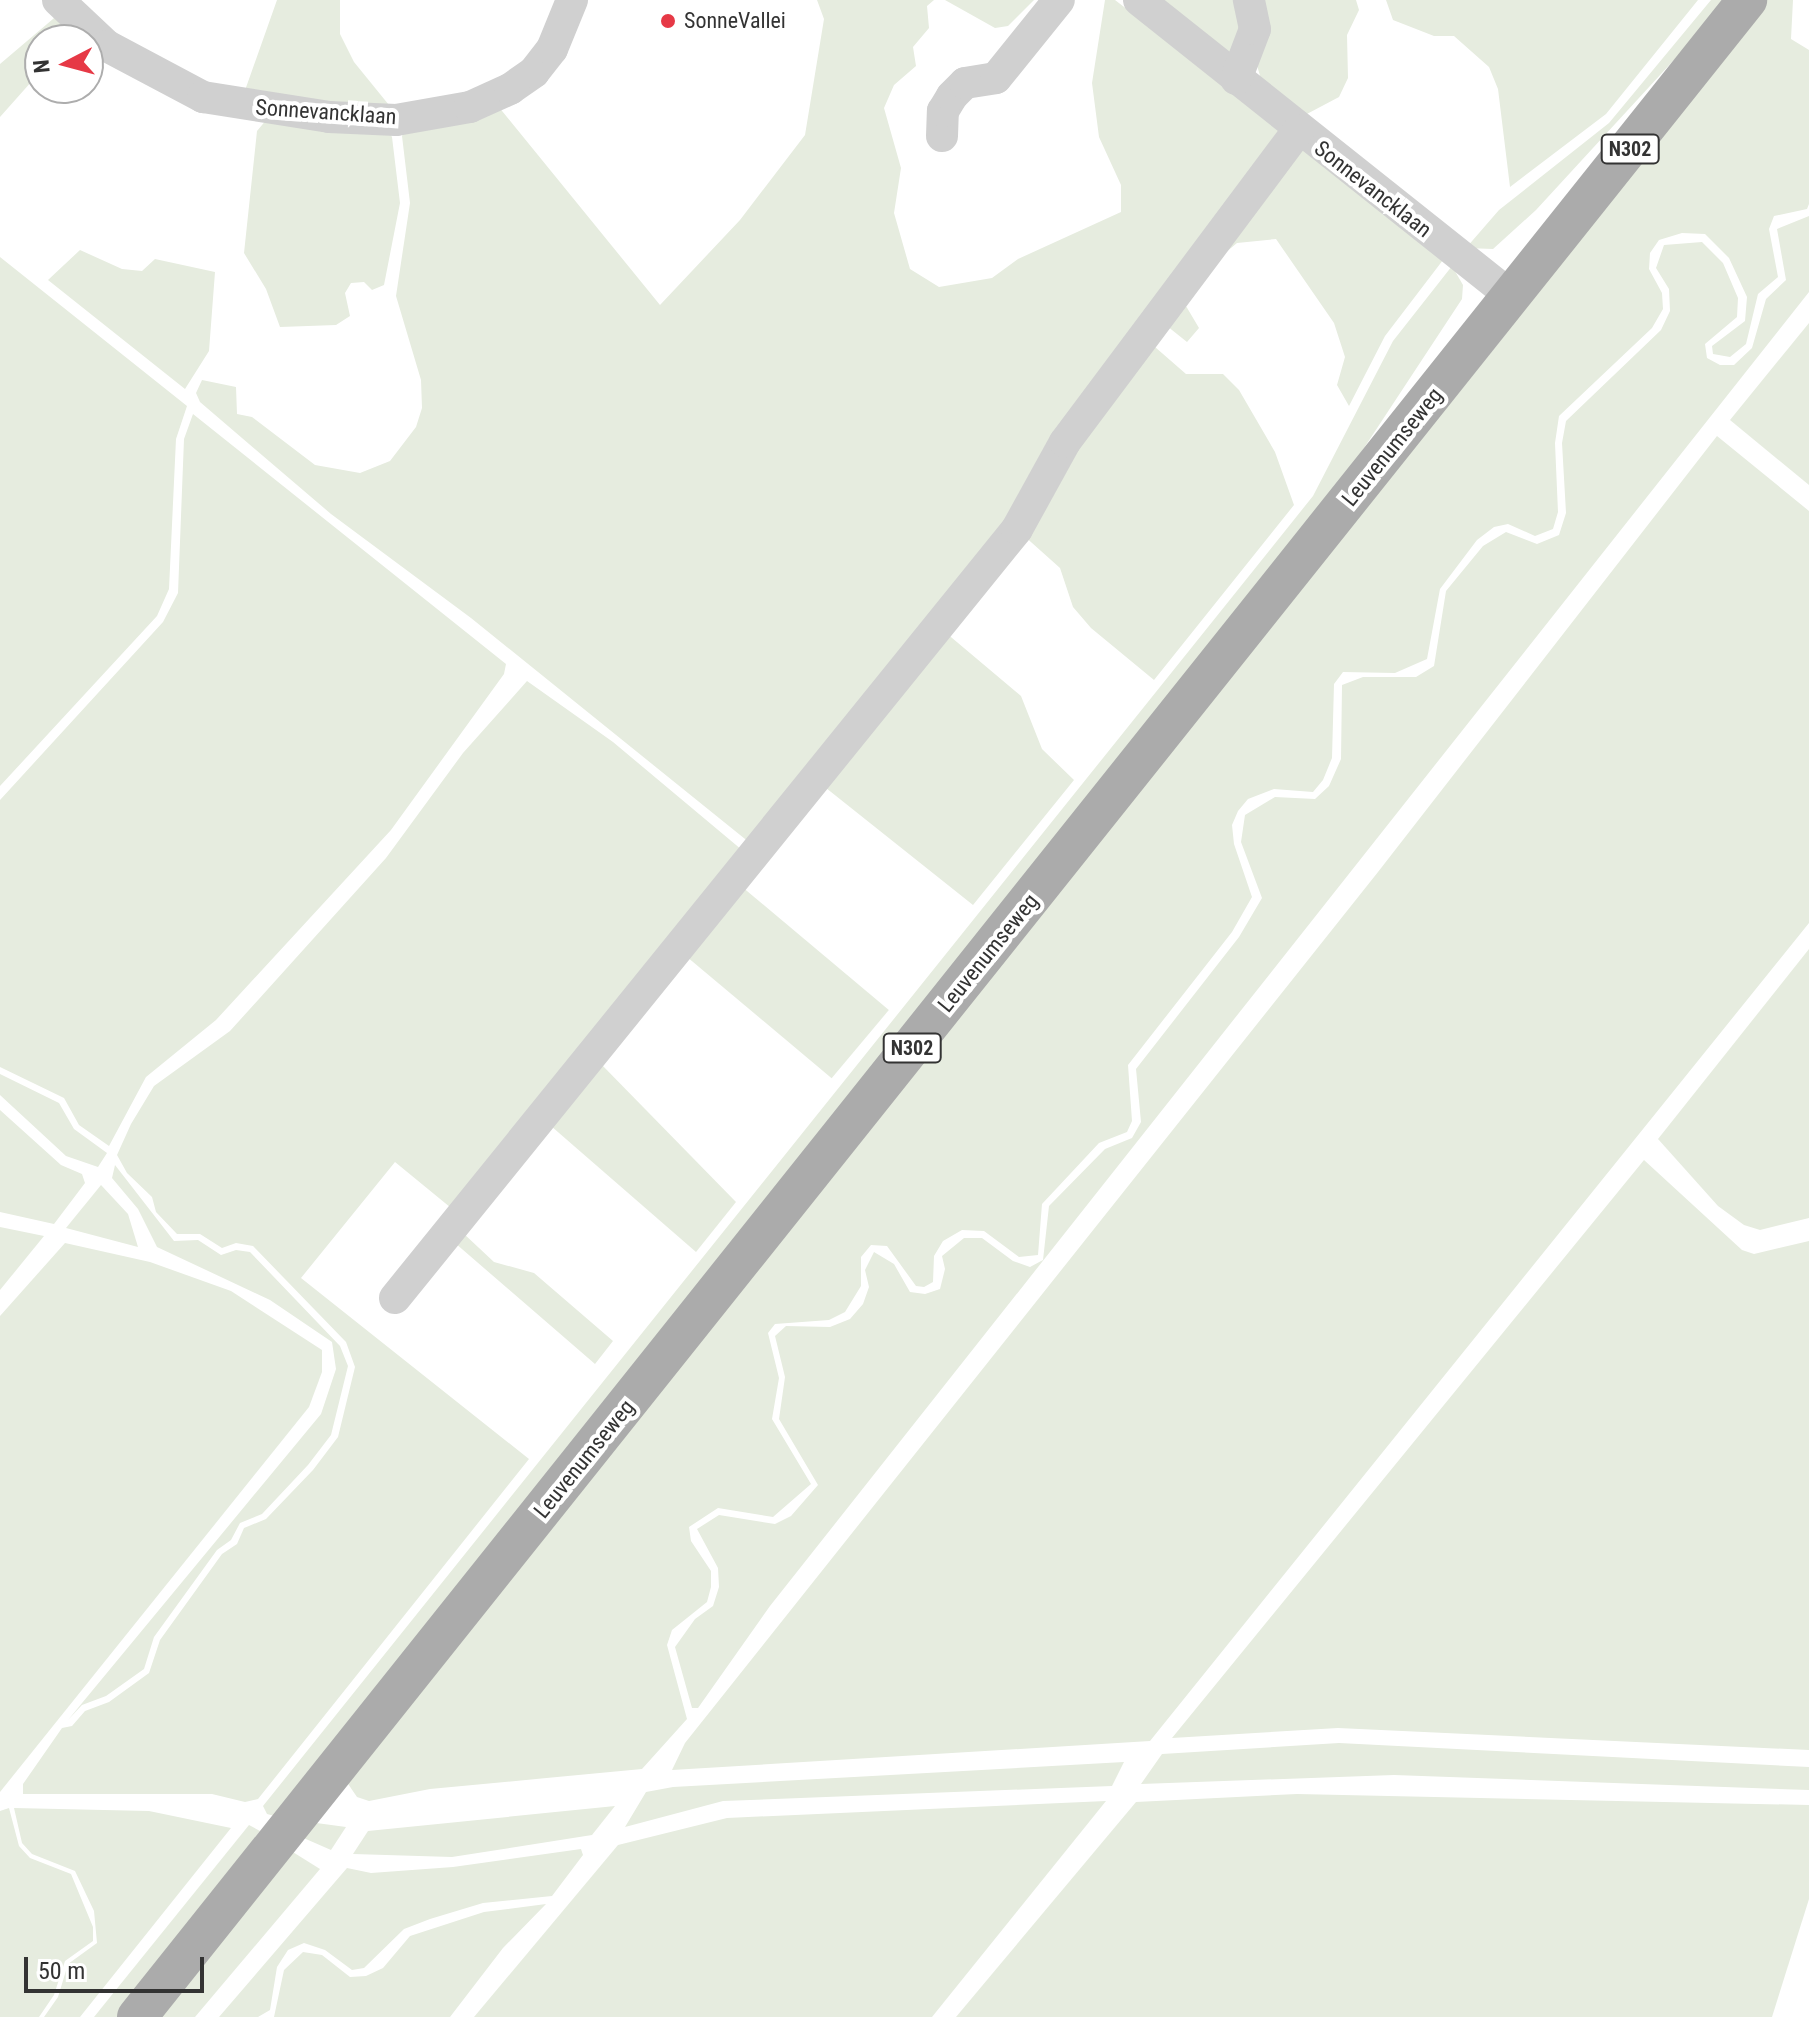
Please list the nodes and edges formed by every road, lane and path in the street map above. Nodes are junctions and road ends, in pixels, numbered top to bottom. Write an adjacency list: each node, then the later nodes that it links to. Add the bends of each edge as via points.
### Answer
1 (58, 0): 2 (street, Sonnevancklaan, via 107,46 203,97 329,117 396,120 470,107 510,89 534,72 552,49)
2 (572, 0)
3 (1059, 0): 9 (street, via 996,78 965,83 943,111)
4 (1139, 0): 7 (street, Sonnevancklaan)
5 (1249, 0): 7 (street, via 1255,29)
6 (1747, 0): 10 (main road, Leuvenumseweg / N302)
7 (1236, 79): 8 (street, Sonnevancklaan)
8 (1298, 130): 10 (street, Sonnevancklaan); 11 (street, via 1065,442 1017,529)
9 (942, 136)
10 (1512, 297): 12 (main road, Leuvenumseweg / N302)
11 (395, 1298)
12 (137, 2017)

